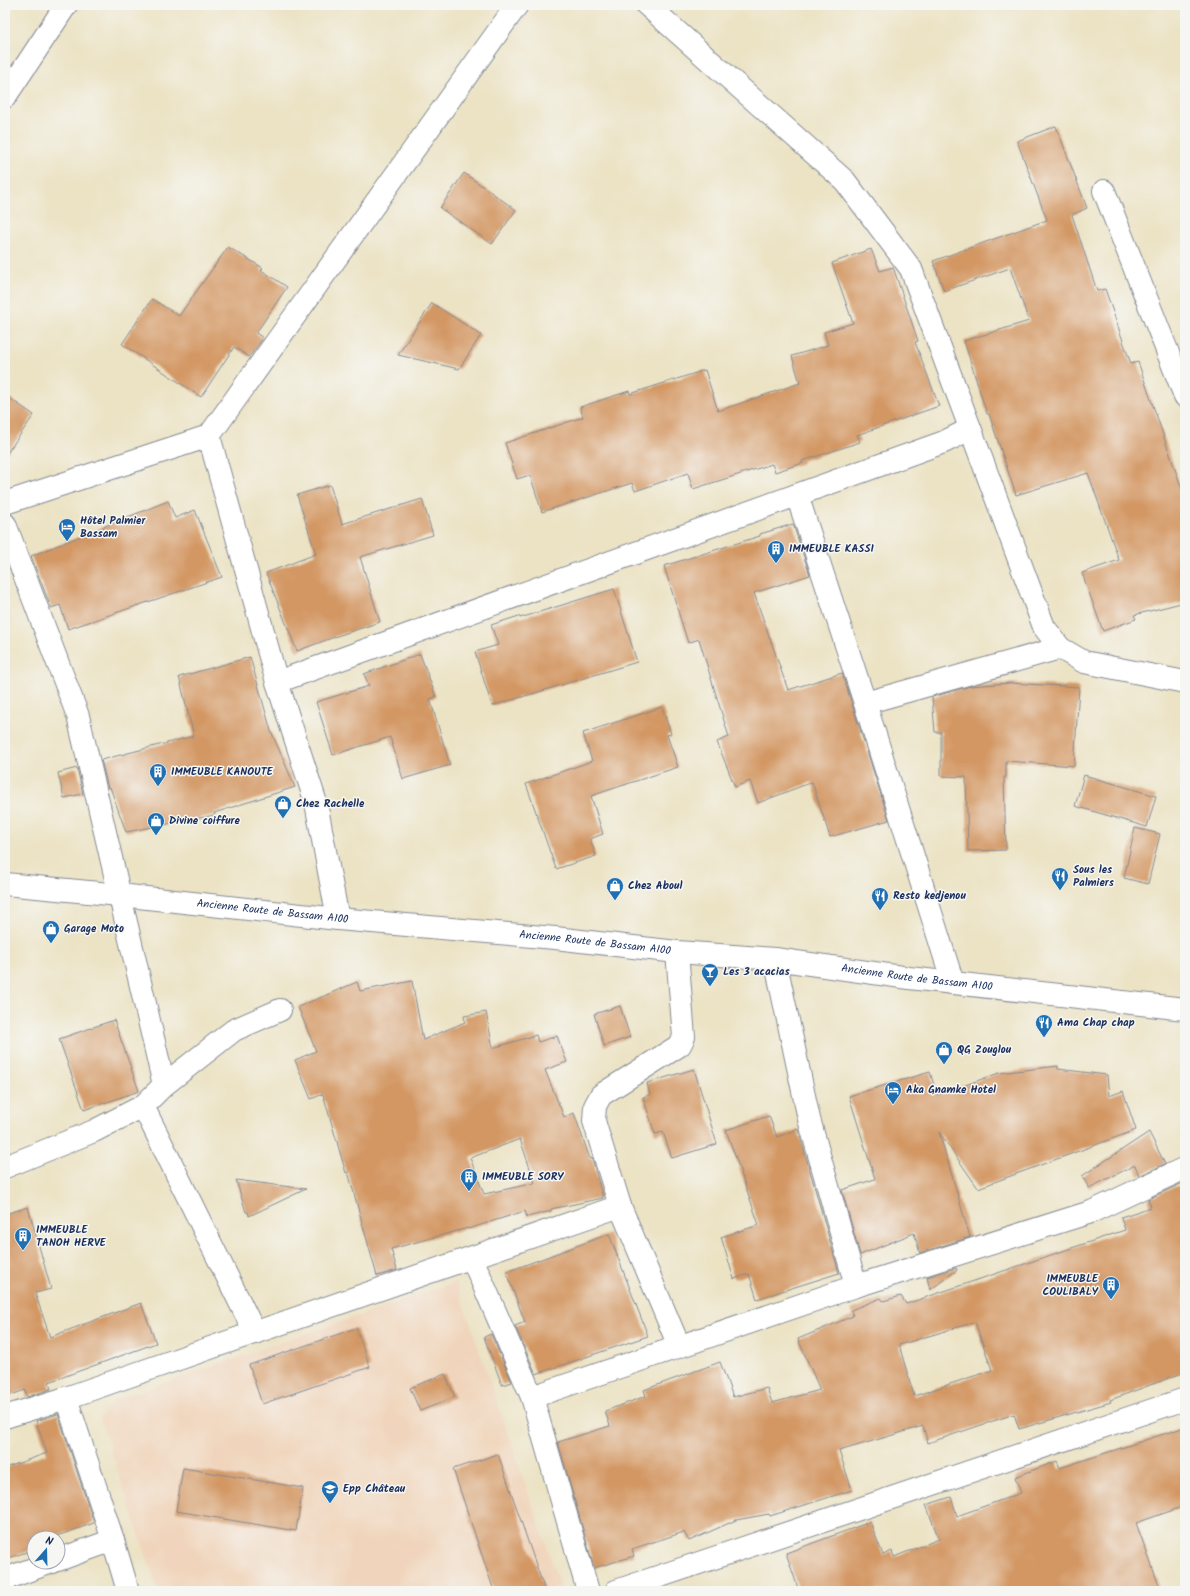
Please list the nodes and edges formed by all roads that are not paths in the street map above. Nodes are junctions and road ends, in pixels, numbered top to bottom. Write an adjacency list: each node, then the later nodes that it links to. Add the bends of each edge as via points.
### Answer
1 (66, 5): 4 (street)
2 (517, 5): 8 (street)
3 (647, 5): 7 (street, via 845,181 911,269)
4 (5, 97)
5 (1104, 191): 6 (street)
6 (1185, 396)
7 (970, 429): 9 (street, via 944,442); 12 (street, via 1044,627)
8 (209, 436): 10 (street); 13 (street)
9 (797, 495): 13 (street); 15 (street)
10 (5, 503)
11 (5, 524): 17 (street, via 78,716)
12 (1060, 648): 14 (street, via 1084,662); 15 (street)
13 (277, 682): 18 (street, via 316,803)
14 (1185, 682)
15 (865, 702): 21 (street)
16 (5, 884): 17 (street, Ancienne Route de Bassam A100)
17 (120, 895): 18 (street, Ancienne Route de Bassam A100); 24 (street)
18 (338, 919): 19 (street, Ancienne Route de Bassam A100, via 555,938)
19 (677, 952): 20 (street, Ancienne Route de Bassam A100); 28 (street, via 684,1037 680,1045 601,1095 595,1106 594,1121)
20 (774, 959): 21 (street, Ancienne Route de Bassam A100); 30 (street, via 809,1119)
21 (953, 983): 22 (street, Ancienne Route de Bassam A100)
22 (1185, 1009)
23 (280, 1010): 24 (street, via 234,1030)
24 (164, 1085): 25 (street)
25 (143, 1106): 26 (street, via 94,1131); 31 (street)
26 (5, 1167)
27 (1185, 1168): 30 (street, via 1091,1212)
28 (620, 1206): 29 (street); 32 (street)
29 (472, 1258): 31 (street); 33 (street)
30 (856, 1286): 32 (street)
31 (255, 1333): 34 (street)
32 (679, 1346): 33 (street)
33 (532, 1397): 42 (street)
34 (66, 1398): 36 (street); 37 (street)
35 (1185, 1399): 43 (street)
36 (5, 1417)
37 (113, 1540): 38 (street); 41 (street)
38 (66, 1557)
39 (28, 1570): 40 (street)
40 (5, 1578)
41 (128, 1591)
42 (588, 1591)
43 (616, 1591)

